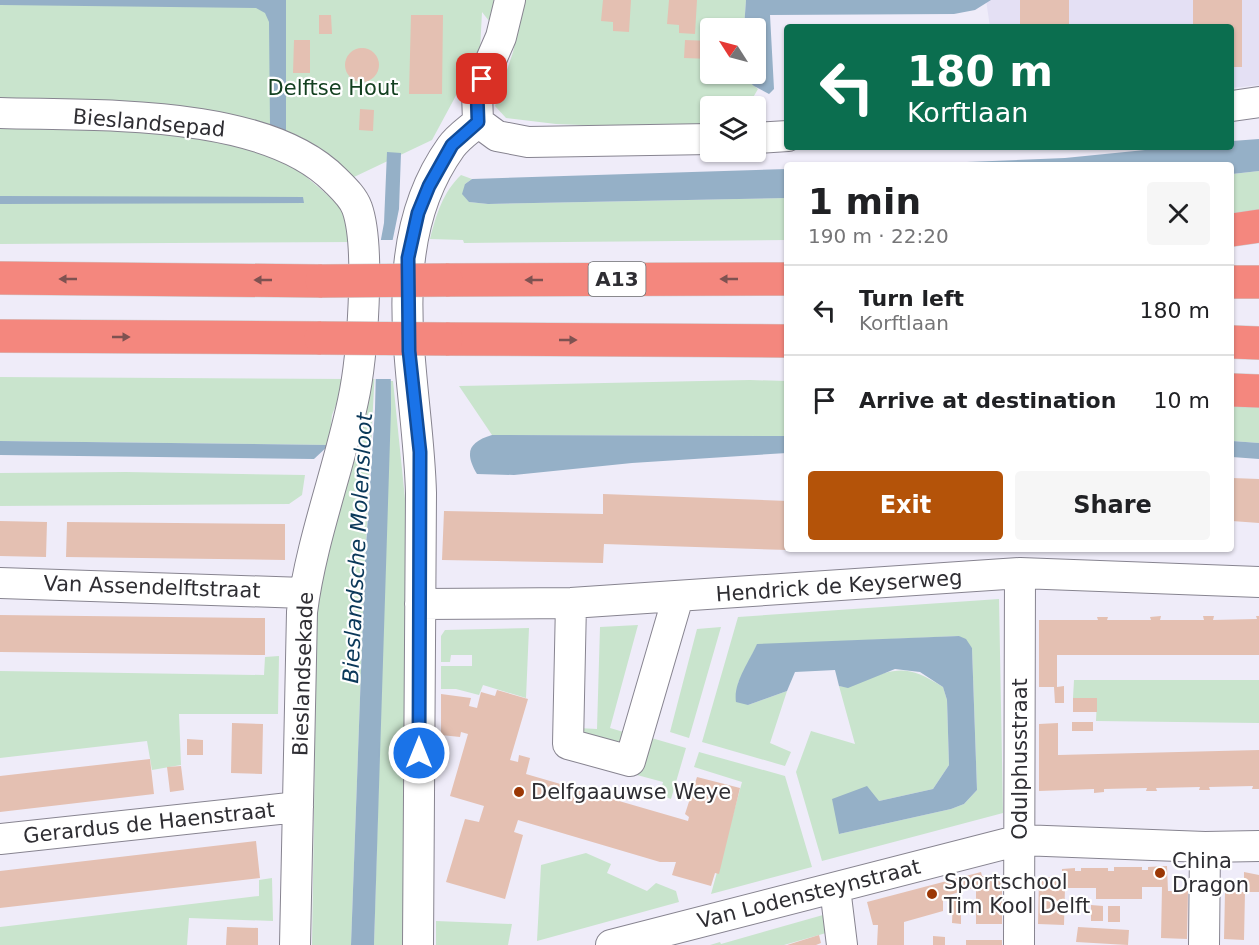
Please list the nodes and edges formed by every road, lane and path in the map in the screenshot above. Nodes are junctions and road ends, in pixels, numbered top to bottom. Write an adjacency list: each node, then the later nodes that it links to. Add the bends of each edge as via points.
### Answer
1 (510, 0): 5 (street, via 501,37 477,92)
2 (1259, 102): 3 (street)
3 (1234, 106)
4 (0, 113): 9 (street, Bieslandsepad, via 147,119 238,131 298,152 323,168)
5 (478, 122): 8 (street, via 497,136 528,142); 30 (street, via 452,145 429,186 408,258 409,351 420,452)
6 (784, 136): 7 (street)
7 (766, 137)
8 (700, 140)
9 (350, 196): 27 (street, Bieslandsekade, via 362,229 360,369)
10 (1259, 226): 11 (highway)
11 (1234, 230)
12 (0, 278): 13 (highway, A13, one-way to 12, bridge)
13 (784, 279)
14 (1234, 282): 15 (highway)
15 (1259, 282)
16 (0, 336): 17 (highway, one-way to 17, bridge)
17 (719, 340): 18 (highway); 21 (highway)
18 (784, 341)
19 (1234, 342): 20 (highway)
20 (1259, 343)
21 (784, 351)
22 (1234, 390): 23 (highway)
23 (1259, 391)
24 (1020, 573): 25 (street, Hendrick de Keyserweg); 28 (street, Hendrick de Keyserweg); 33 (street, Odulphusstraat)
25 (1259, 582)
26 (0, 583): 27 (street, Van Assendelftstraat)
27 (304, 593): 31 (street, Bieslandsekade)
28 (678, 597): 29 (street, Hendrick de Keyserweg); 29 (street, via 630,761 568,744)
29 (571, 603): 30 (street, Hendrick de Keyserweg)
30 (420, 604): 38 (street)
31 (298, 807): 32 (street, Gerardus de Haenstraat); 37 (street, Bieslandsekade)
32 (0, 839)
33 (1020, 840): 35 (street, Van Lodensteynstraat); 36 (street, Van Lodensteynstraat); 41 (street, Odulphusstraat)
34 (1259, 846): 35 (street, Van Lodensteynstraat)
35 (1205, 848): 42 (street)
36 (835, 888): 39 (street, Van Lodensteynstraat); 40 (street)
37 (295, 945)
38 (418, 945)
39 (611, 945)
40 (842, 945)
41 (1019, 945)
42 (1204, 945)

